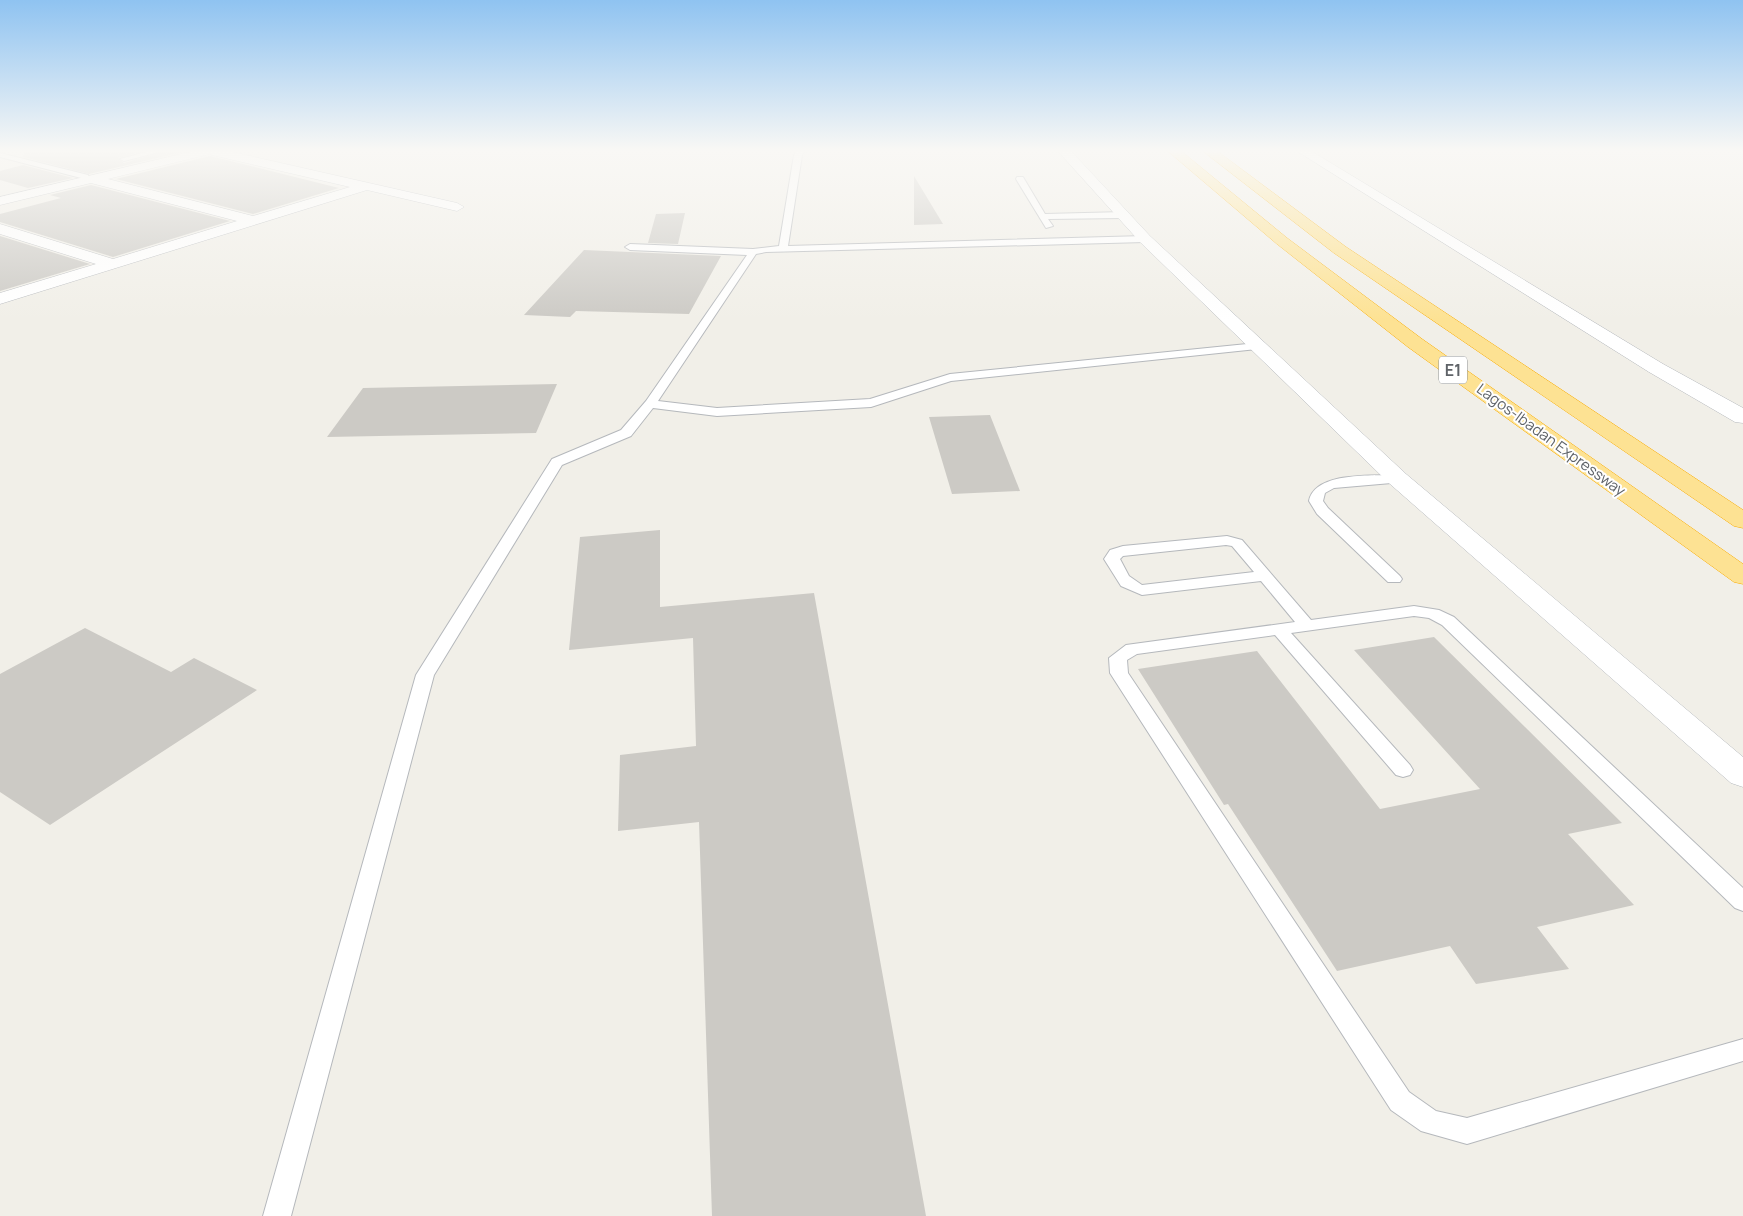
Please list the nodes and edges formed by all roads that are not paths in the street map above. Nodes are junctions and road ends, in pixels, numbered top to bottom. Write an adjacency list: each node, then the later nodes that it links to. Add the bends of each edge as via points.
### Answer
1 (203, 208): 11 (street)
2 (297, 208): 11 (street)
3 (789, 208): 16 (lane)
4 (1037, 208): 10 (lane)
5 (1117, 208): 9 (street)
6 (1242, 208): 26 (highway, Lagos-Ibadan Expressway / E1, via 1415,343)
7 (1284, 208): 24 (highway, Lagos-Ibadan Expressway / E1, via 1373,272)
8 (1395, 208): 22 (street, via 1647,363)
9 (1124, 215): 10 (lane); 14 (street)
10 (1042, 217): 12 (lane)
11 (254, 221): 18 (street)
12 (1051, 227)
13 (0, 230): 18 (street)
14 (1146, 239): 16 (lane); 20 (street)
15 (630, 247): 17 (lane)
16 (783, 248): 17 (lane)
17 (753, 252): 21 (lane)
18 (112, 264): 19 (street)
19 (0, 299)
20 (1257, 346): 21 (lane, via 950,378 871,403 717,412); 23 (street)
21 (650, 404): 34 (lane, via 626,433 557,462 425,675)
22 (1743, 417)
23 (1398, 479): 27 (lane, via 1334,484 1323,487 1316,501); 31 (street)
24 (1743, 521)
25 (1264, 576): 25 (lane, via 1237,543 1227,540 1123,551 1115,553 1112,559 1125,583 1142,590); 28 (lane)
26 (1743, 576)
27 (1394, 580)
28 (1307, 625): 29 (lane); 32 (lane, via 1414,611 1433,613 1448,621)
29 (1279, 629): 30 (lane); 33 (lane, via 1132,649 1118,658 1119,673 1400,1101 1430,1122 1467,1131)
30 (1403, 770)
31 (1743, 775)
32 (1743, 902)
33 (1743, 1050)
34 (276, 1216)

